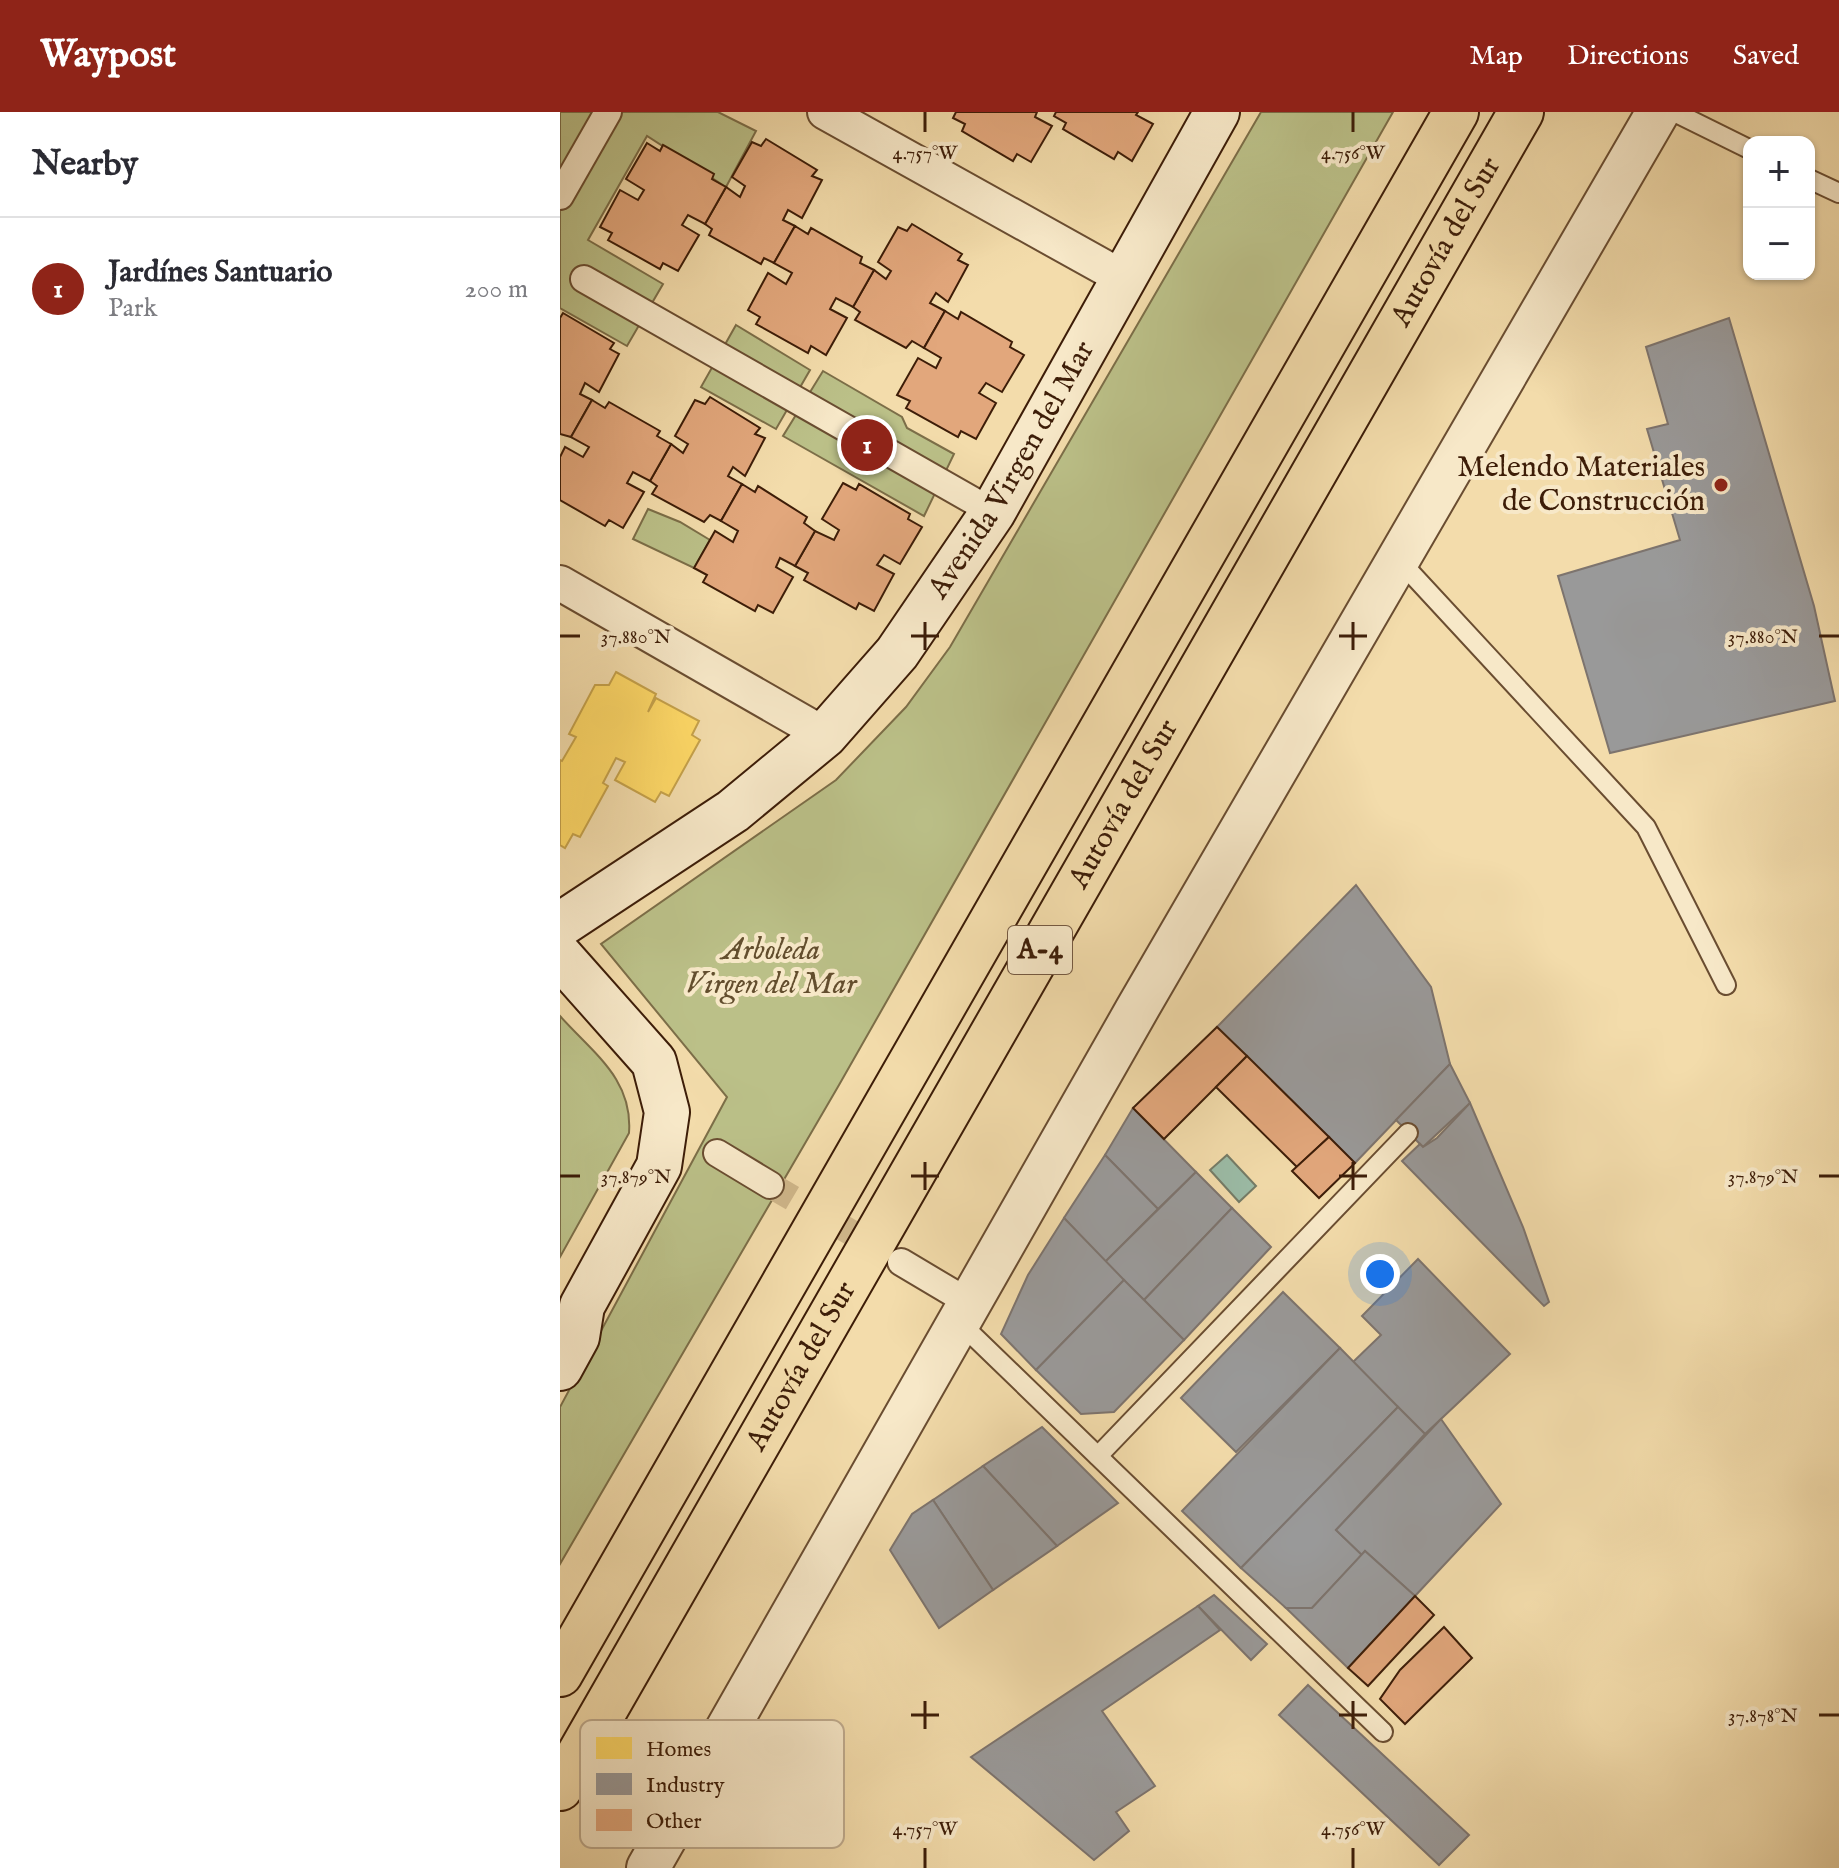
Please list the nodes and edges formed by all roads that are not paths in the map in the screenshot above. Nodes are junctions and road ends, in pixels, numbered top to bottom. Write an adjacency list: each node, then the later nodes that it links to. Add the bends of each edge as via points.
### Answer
1 (608, 112): 11 (street)
2 (825, 112): 13 (street)
3 (1217, 112): 13 (main road, Avenida Virgen del Mar)
4 (1456, 112): 29 (highway, Autovía del Sur / A-4)
5 (1521, 112): 30 (highway, Autovía del Sur / A-4)
6 (1658, 112): 15 (street)
7 (1674, 112): 8 (lane)
8 (1743, 146)
9 (1815, 182): 10 (lane)
10 (1839, 193)
11 (560, 196)
12 (584, 279): 14 (street)
13 (1125, 279): 14 (main road, Avenida Virgen del Mar)
14 (993, 512): 17 (main road, Avenida Virgen del Mar, via 897,653)
15 (1398, 559): 20 (lane, via 1646,827); 25 (street)
16 (560, 583): 17 (street)
17 (825, 735): 18 (main road, Avenida Virgen del Mar, via 733,811)
18 (560, 925)
19 (560, 956): 26 (main road, via 654,1062 667,1112 659,1166)
20 (1726, 985)
21 (1408, 1133): 28 (lane)
22 (717, 1153): 23 (street)
23 (770, 1185)
24 (901, 1262): 25 (street)
25 (964, 1313): 28 (lane); 31 (street)
26 (571, 1316): 27 (main road, via 577,1337)
27 (560, 1368)
28 (1098, 1456): 32 (lane)
29 (560, 1674)
30 (599, 1720)
31 (732, 1720)
32 (1383, 1732)
33 (580, 1753): 34 (highway, Autovía del Sur / A-4)
34 (560, 1788)
35 (659, 1848): 36 (street)
36 (648, 1868)

